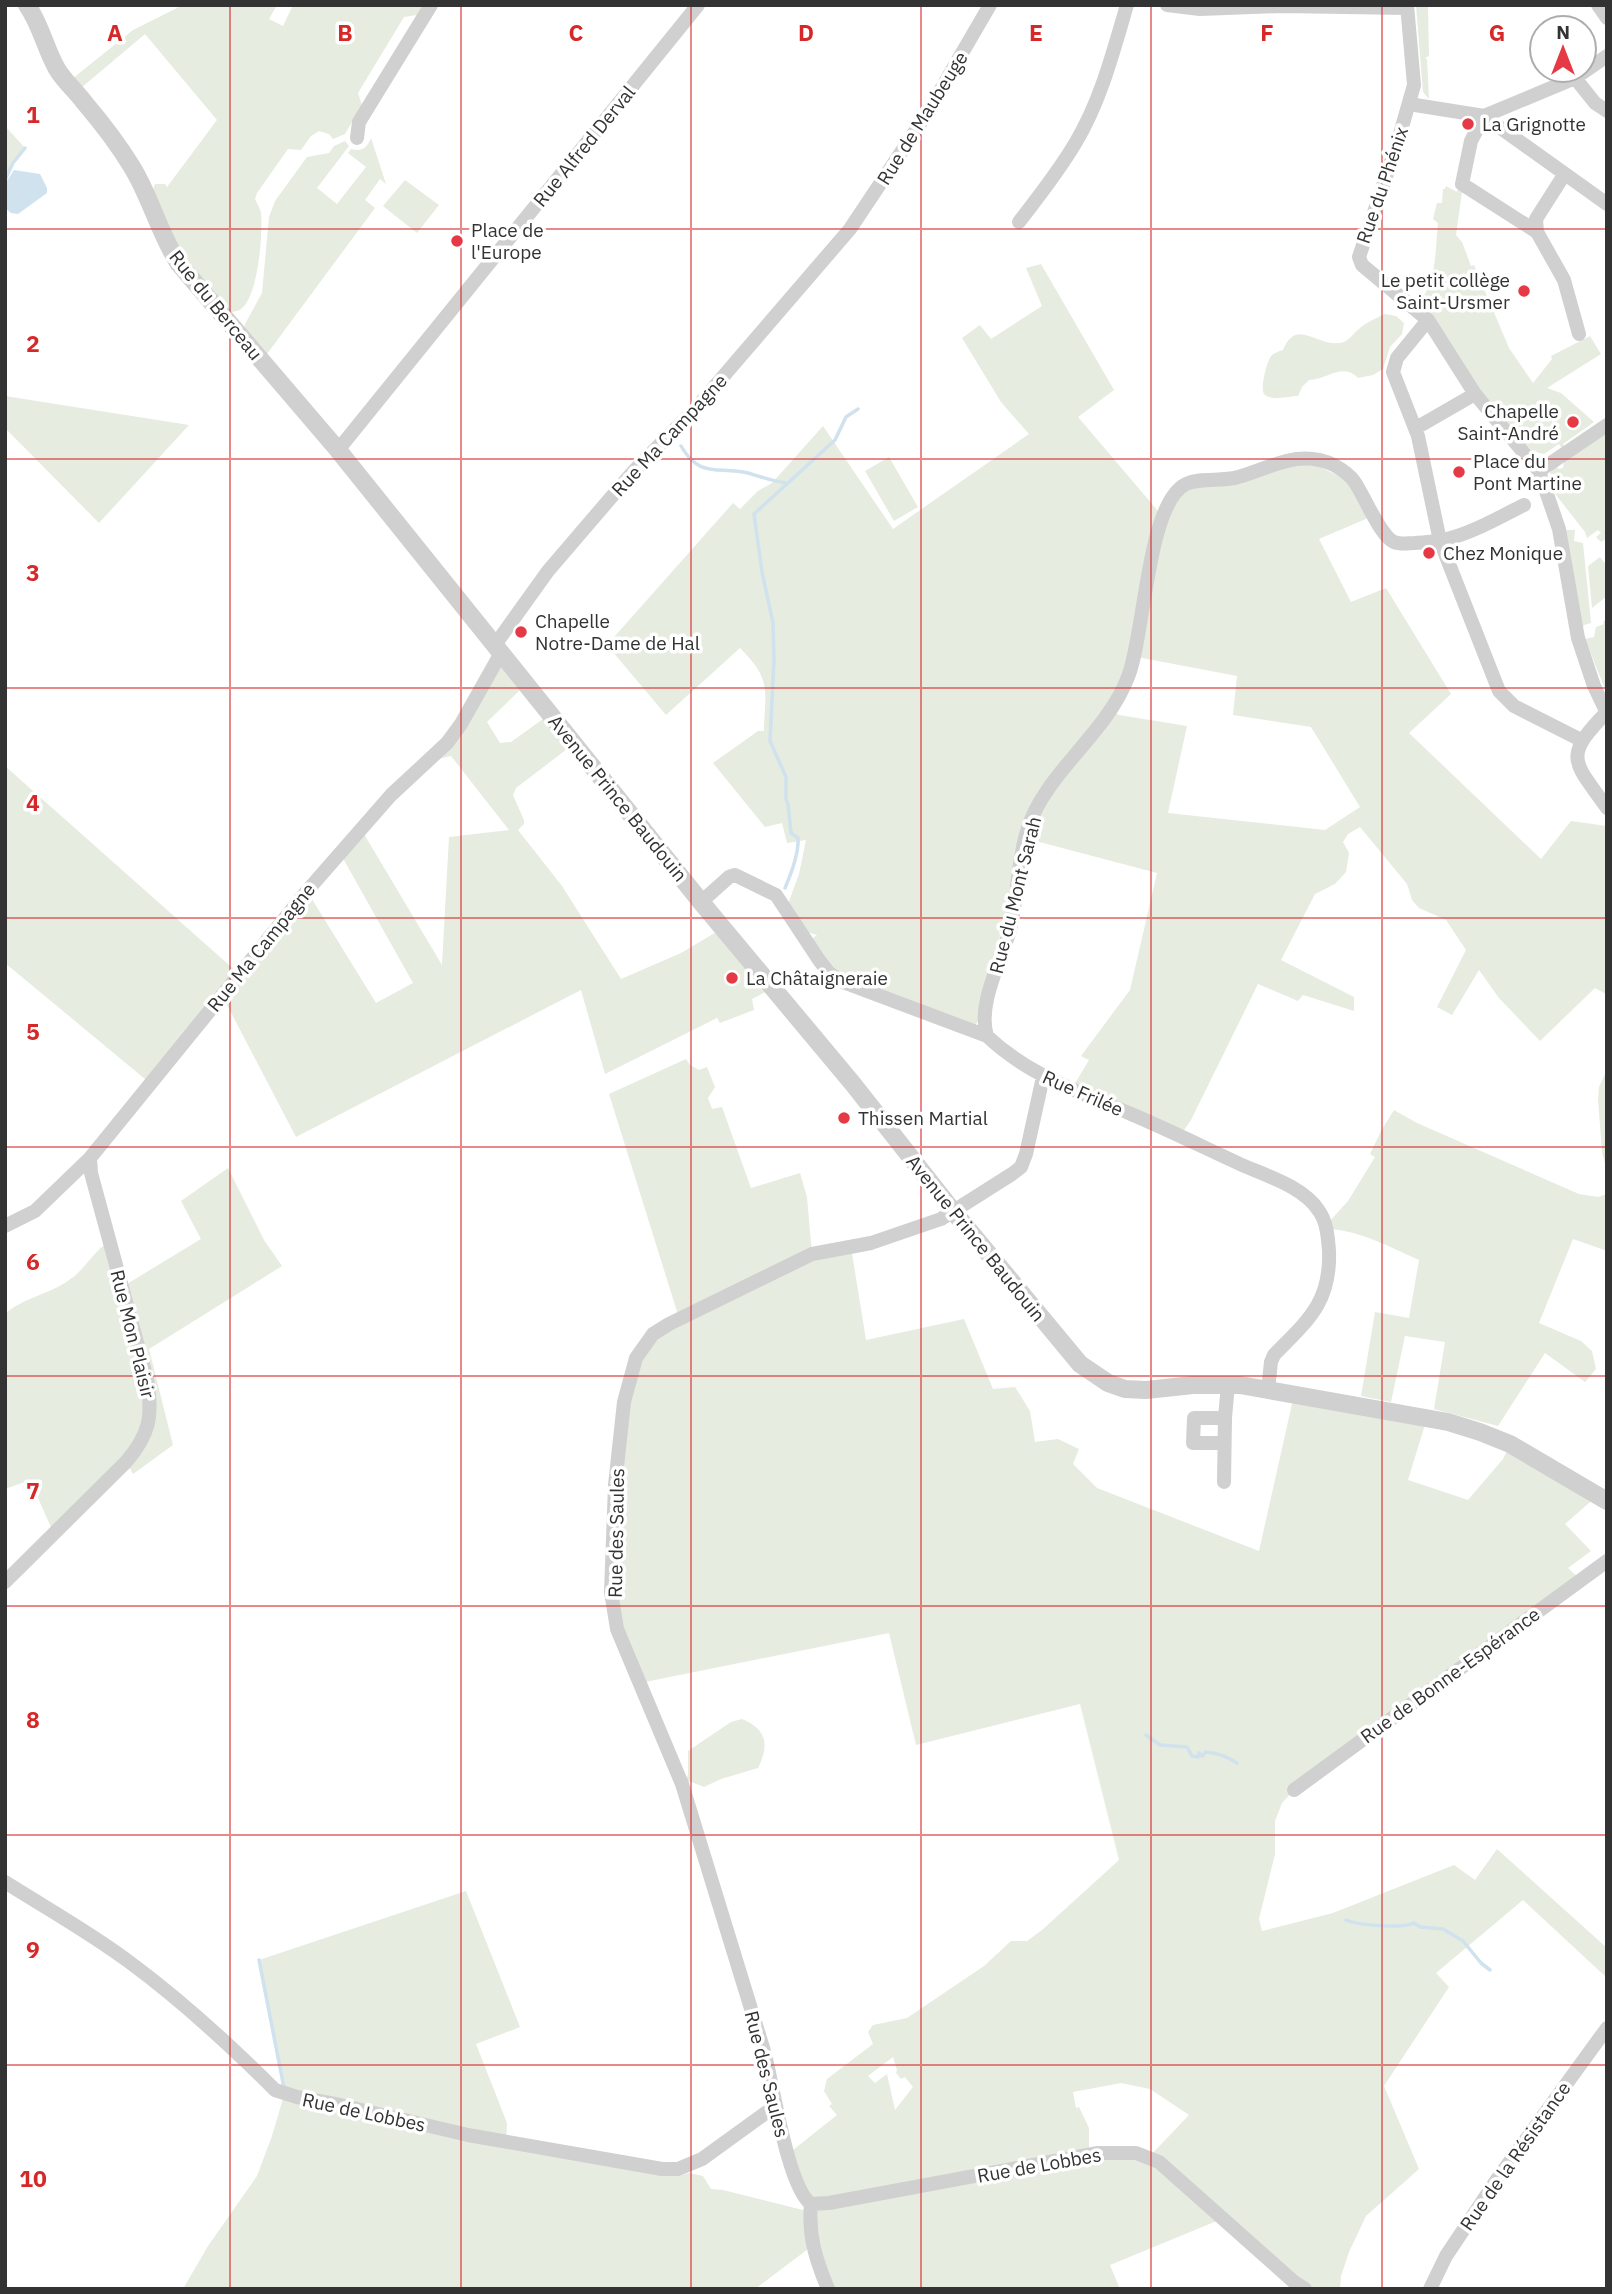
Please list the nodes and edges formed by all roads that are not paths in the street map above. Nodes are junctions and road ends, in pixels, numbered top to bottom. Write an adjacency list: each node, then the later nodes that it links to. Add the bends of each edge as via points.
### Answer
1 (27, 5): 26 (street, Rue du Berceau, via 55,67 131,166 179,264)
2 (431, 5): 15 (street, via 359,122)
3 (698, 5): 26 (street, Rue Alfred Derval)
4 (990, 5): 19 (street, Rue de Maubeuge, via 926,115)
5 (1127, 5): 18 (street, via 1094,106 1057,173)
6 (1167, 5): 8 (street, via 1200,9)
7 (1598, 5): 9 (street)
8 (1407, 6): 12 (street, Rue du Phénix, via 1414,85)
9 (1607, 18)
10 (1561, 84): 14 (street)
11 (1580, 84): 13 (street)
12 (1409, 104): 14 (street); 21 (street, Rue du Phénix, via 1360,250 1362,265)
13 (1607, 111)
14 (1484, 116): 16 (street); 20 (street, via 1471,141 1462,184)
15 (357, 138)
16 (1564, 175): 17 (street); 20 (street, via 1536,219)
17 (1607, 204)
18 (1019, 222)
19 (850, 229): 30 (street, Rue Ma Campagne, via 548,571)
20 (1538, 232): 22 (street, via 1564,280)
21 (1428, 320): 23 (street); 25 (street, via 1393,366 1394,380)
22 (1579, 334)
23 (1475, 394): 25 (street); 27 (street)
24 (1607, 425): 27 (street)
25 (1416, 428): 29 (street)
26 (338, 450): 30 (street, Avenue Prince Baudouin)
27 (1541, 478): 31 (street, via 1559,529 1578,638)
28 (1524, 505): 29 (street)
29 (1440, 541): 32 (street, via 1499,691 1514,706); 35 (street, Rue du Mont Sarah, via 1391,541 1353,480 1340,468 1314,458 1297,457 1238,477 1187,484 1174,494 1156,536 1128,678 1029,824 1010,928 986,1005)
30 (498, 649): 34 (street, Avenue Prince Baudouin); 37 (street, Rue Ma Campagne, via 451,737 391,795 307,891)
31 (1607, 713): 32 (street)
32 (1581, 740): 33 (street, via 1578,766)
33 (1607, 808)
34 (701, 902): 35 (street, Rue Frilée, via 729,877 755,883 776,895 829,973); 38 (street, Avenue Prince Baudouin)
35 (987, 1036): 36 (street, Rue Frilée)
36 (1043, 1077): 38 (street, Rue des Saules, via 1021,1167); 41 (street, Rue Frilée, via 1293,1188 1321,1212 1329,1255 1324,1294 1312,1316 1274,1354)
37 (90, 1158): 39 (street, Rue Ma Campagne, via 35,1211); 47 (street, Rue Mon Plaisir, via 147,1380 150,1419 140,1447)
38 (953, 1211): 40 (street, Avenue Prince Baudouin, via 1070,1353 1108,1383 1133,1390); 51 (street, Rue des Saules, via 871,1243 812,1254 659,1329 636,1358 624,1402 611,1592 617,1629 682,1784 764,2051)
39 (5, 1226)
40 (1228, 1384): 41 (street, Avenue Prince Baudouin); 42 (street)
41 (1268, 1390): 45 (street, Avenue Prince Baudouin, via 1448,1422 1480,1432 1510,1444)
42 (1225, 1418): 43 (street); 43 (street, via 1194,1418 1192,1443)
43 (1224, 1443): 44 (street)
44 (1224, 1482)
45 (1607, 1501)
46 (1607, 1561): 48 (street, Rue de Bonne-Espérance)
47 (5, 1582)
48 (1294, 1790)
49 (5, 1882): 51 (street, Rue de Lobbes, via 145,1974 285,2095 468,2135 662,2169 678,2169 702,2159)
50 (1607, 2028): 55 (street, Rue de la Résistance, via 1486,2197)
51 (774, 2106): 52 (street, Rue des Saules, via 800,2191)
52 (811, 2204): 53 (street, via 812,2245); 54 (street, Rue de Lobbes, via 1098,2153 1136,2153 1169,2170)
53 (828, 2289)
54 (1305, 2289)
55 (1430, 2289)

